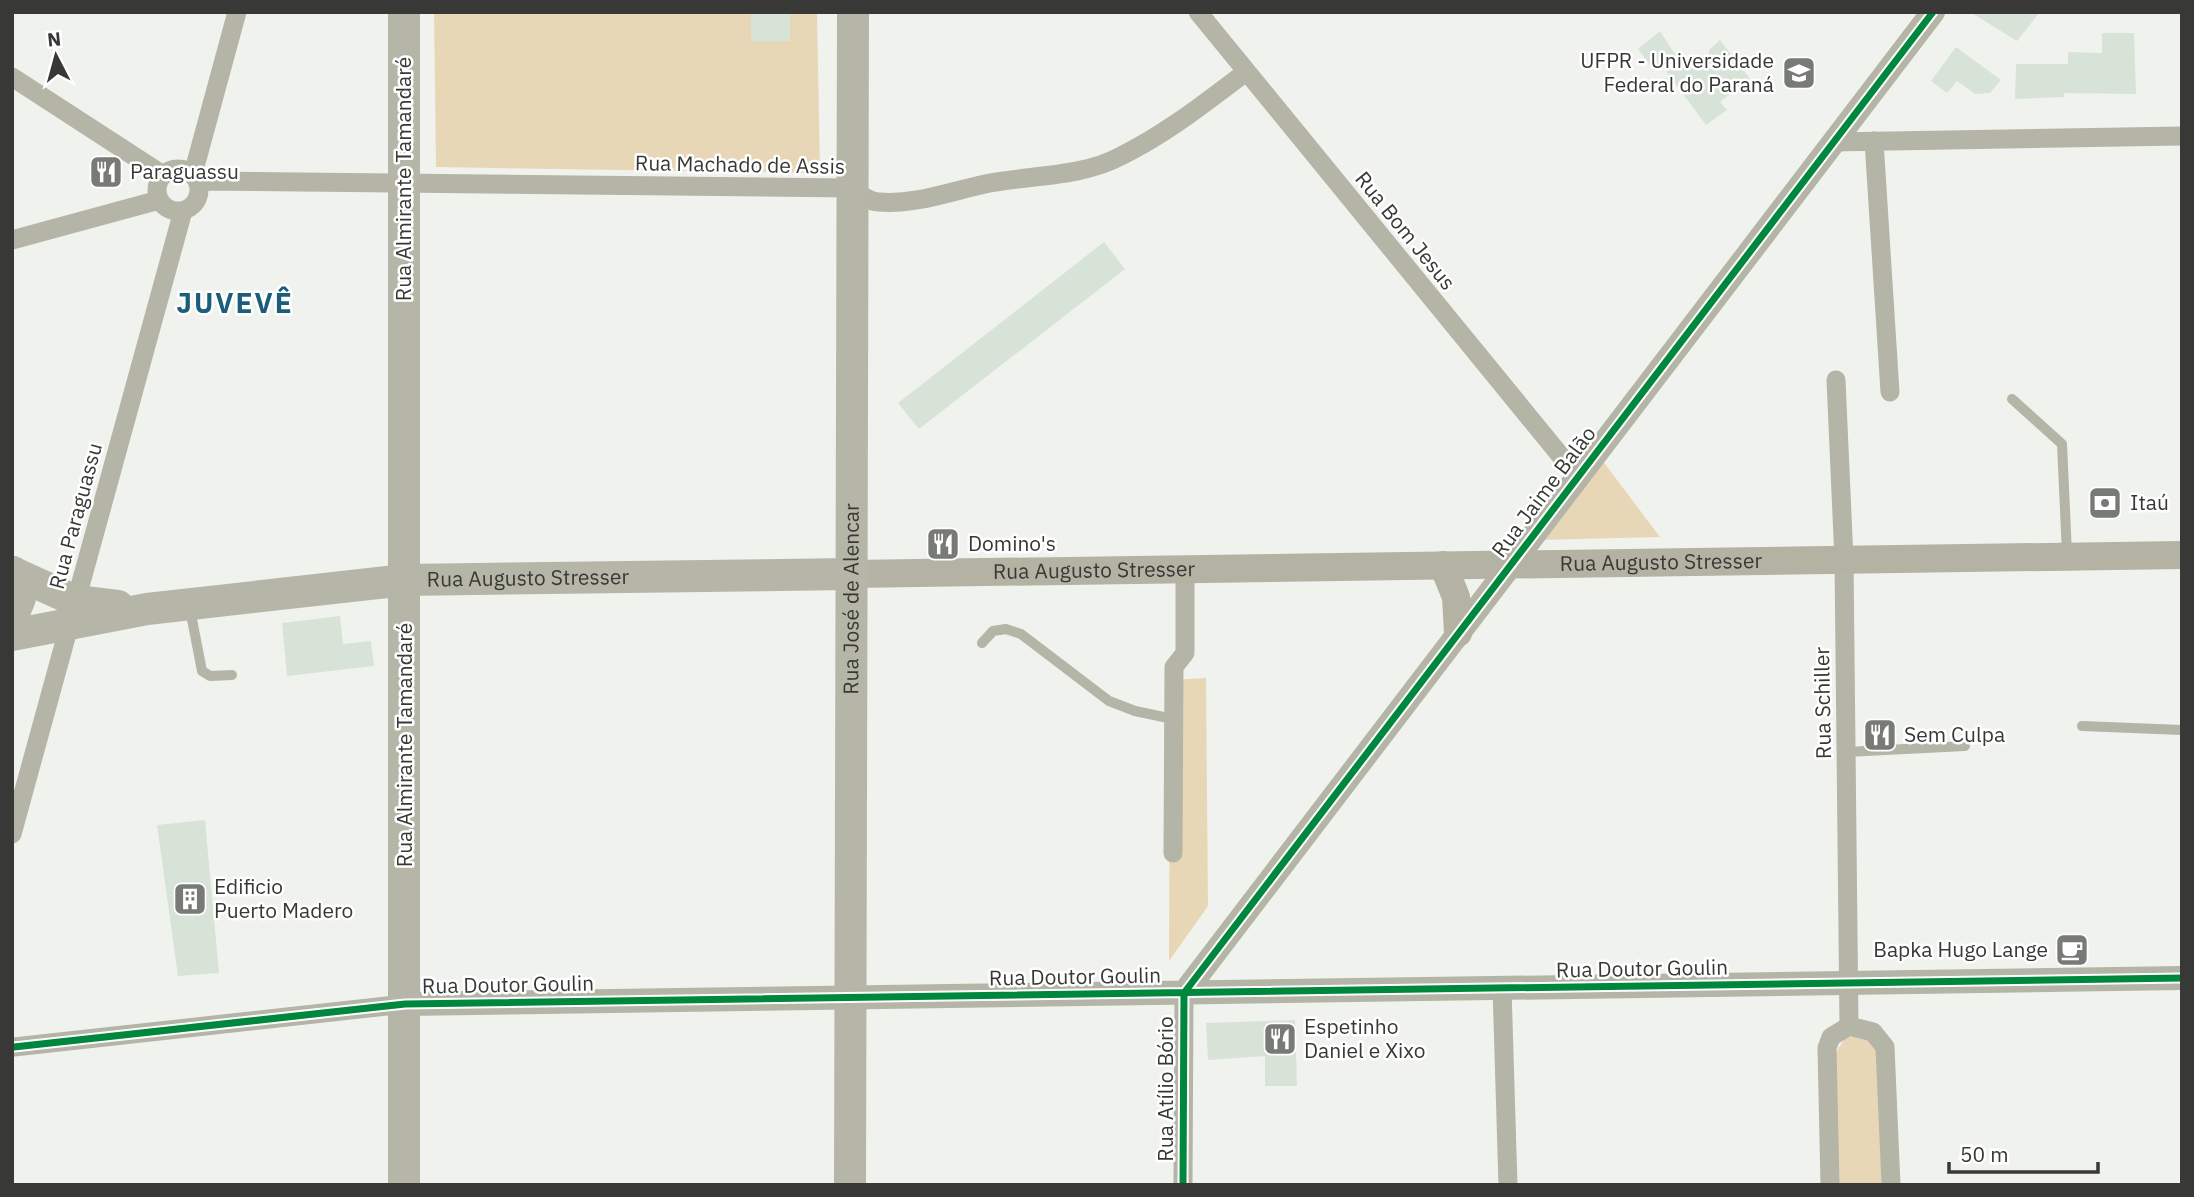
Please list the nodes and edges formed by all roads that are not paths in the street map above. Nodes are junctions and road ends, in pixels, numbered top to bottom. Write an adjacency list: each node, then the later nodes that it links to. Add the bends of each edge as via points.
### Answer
1 (237, 12): 12 (street)
2 (404, 12): 13 (main road, Rua Almirante Tamandaré)
3 (853, 12): 14 (main road, Rua José de Alencar)
4 (1933, 12): 10 (street, Rua Jaime Balão)
5 (1204, 15): 6 (street, Rua Bom Jesus)
6 (1246, 72): 14 (street, Rua Machado de Assis, via 1161,133 1099,166 913,200 867,200); 21 (street, Rua Bom Jesus)
7 (12, 77): 11 (street)
8 (2182, 136): 9 (street)
9 (1874, 141): 10 (street); 19 (street)
10 (1834, 142): 21 (street, Rua Jaime Balão)
11 (163, 175): 12 (street, via 181,168); 15 (street, via 157,187)
12 (195, 178): 13 (street, Rua Machado de Assis); 16 (street, via 197,199)
13 (404, 183): 14 (street, Rua Machado de Assis); 30 (main road, Rua Almirante Tamandaré)
14 (851, 188): 29 (main road, Rua José de Alencar)
15 (159, 200): 16 (street, via 169,209); 17 (street)
16 (183, 211): 32 (street, Rua Paraguassu)
17 (12, 240)
18 (1836, 380): 24 (street, Rua Schiller)
19 (1890, 392)
20 (2012, 399): 23 (lane, via 2062,444)
21 (1578, 477): 26 (street, Rua Jaime Balão)
22 (2182, 555): 23 (main road, Rua Augusto Stresser)
23 (2067, 557): 24 (main road, Rua Augusto Stresser)
24 (1844, 560): 26 (main road, Rua Augusto Stresser); 42 (street, Rua Schiller)
25 (1443, 565): 26 (main road, Rua Augusto Stresser); 27 (main road, Rua Augusto Stresser); 34 (main road, via 1456,597)
26 (1511, 565): 34 (street, Rua Jaime Balão)
27 (1185, 569): 29 (main road, Rua Augusto Stresser); 38 (street, via 1185,653 1174,667)
28 (13, 572): 32 (main road); 33 (main road, via 20,598)
29 (851, 574): 30 (main road, Rua Augusto Stresser); 49 (main road, Rua José de Alencar)
30 (405, 580): 31 (main road, Rua Augusto Stresser); 50 (main road, Rua Almirante Tamandaré)
31 (189, 605): 32 (main road, Rua Augusto Stresser); 37 (lane, via 202,671 210,676)
32 (73, 613): 35 (main road); 43 (street, Rua Paraguassu)
33 (12, 618)
34 (1458, 633): 48 (street, Rua Jaime Balão)
35 (12, 635)
36 (982, 643): 38 (lane, via 993,631 1021,634 1109,701)
37 (232, 675)
38 (1173, 719): 44 (street)
39 (2082, 726): 40 (lane)
40 (2182, 730)
41 (1965, 746): 42 (lane)
42 (1846, 751): 46 (street, Rua Schiller)
43 (12, 834)
44 (1173, 853)
45 (2182, 978): 46 (street, Rua Doutor Goulin)
46 (1849, 983): 47 (street, Rua Doutor Goulin); 51 (street, Rua Schiller)
47 (1502, 988): 48 (street, Rua Doutor Goulin); 56 (street)
48 (1184, 993): 49 (street, Rua Doutor Goulin); 55 (street, Rua Atílio Bório)
49 (851, 998): 50 (street, Rua Doutor Goulin); 54 (main road, Rua José de Alencar)
50 (405, 1004): 52 (street, Rua Doutor Goulin); 53 (main road, Rua Almirante Tamandaré)
51 (1849, 1026): 57 (street, via 1832,1037 1826,1056); 58 (street, via 1873,1032 1885,1047)
52 (14, 1047)
53 (404, 1185)
54 (850, 1185)
55 (1183, 1185)
56 (1508, 1185)
57 (1830, 1185)
58 (1891, 1185)

